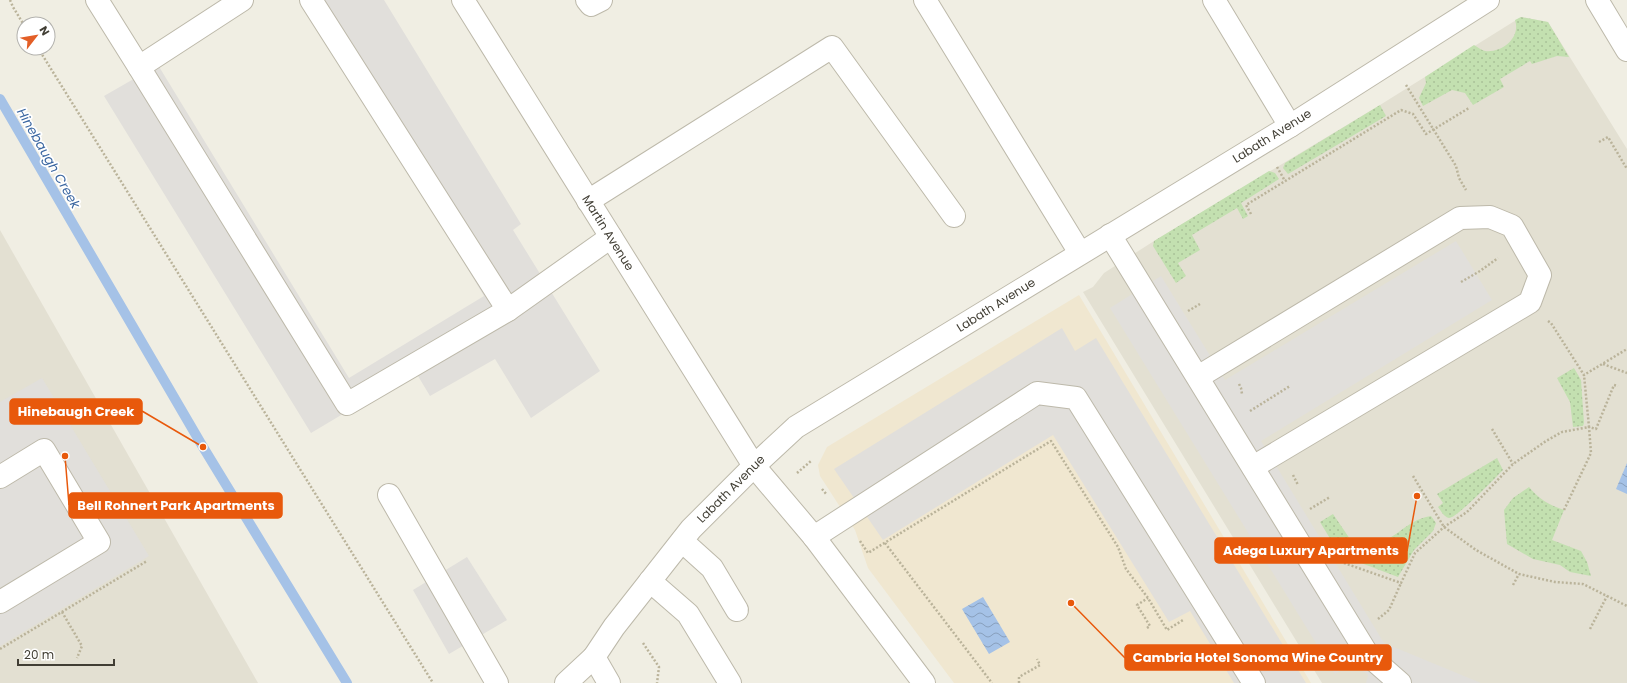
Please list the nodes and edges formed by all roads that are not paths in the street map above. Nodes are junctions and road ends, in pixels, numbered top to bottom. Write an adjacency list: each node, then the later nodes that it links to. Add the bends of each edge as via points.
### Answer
1 (97, 0): 12 (street)
2 (242, 0): 12 (street)
3 (311, 0): 19 (street)
4 (587, 0): 5 (street, via 591,5)
5 (601, 0)
6 (925, 0): 18 (street)
7 (1214, 0): 13 (street)
8 (1488, 0): 13 (street, Labath Avenue)
9 (1597, 0): 11 (street)
10 (465, 1): 14 (street, Martin Avenue)
11 (1627, 50)
12 (138, 67): 19 (street, via 347,404)
13 (1290, 126): 16 (street, Labath Avenue)
14 (588, 201): 15 (street, via 832,47); 17 (street, Martin Avenue)
15 (954, 216)
16 (1110, 235): 18 (street, Labath Avenue); 20 (street)
17 (611, 237): 19 (street); 21 (street, Martin Avenue)
18 (1080, 253): 21 (street, Labath Avenue, via 796,427)
19 (508, 310)
20 (1198, 377): 22 (street); 22 (street, via 1460,218 1490,217 1512,226 1540,275 1530,302)
21 (754, 466): 25 (street, Martin Avenue); 26 (street, Labath Avenue)
22 (1253, 467): 37 (street, via 1368,655)
23 (0, 477): 28 (street, via 44,450 99,542)
24 (389, 495): 31 (street)
25 (814, 537): 35 (street, Martin Avenue); 36 (street, via 1036,393 1076,398)
26 (682, 541): 27 (street, Labath Avenue); 29 (street, via 712,568)
27 (650, 581): 30 (street, Labath Avenue); 34 (street, via 688,614)
28 (0, 602)
29 (737, 610)
30 (594, 657): 32 (street, Labath Avenue); 33 (street)
31 (497, 683)
32 (566, 683)
33 (609, 683)
34 (730, 683)
35 (924, 683)
36 (1254, 683)
37 (1400, 683)

